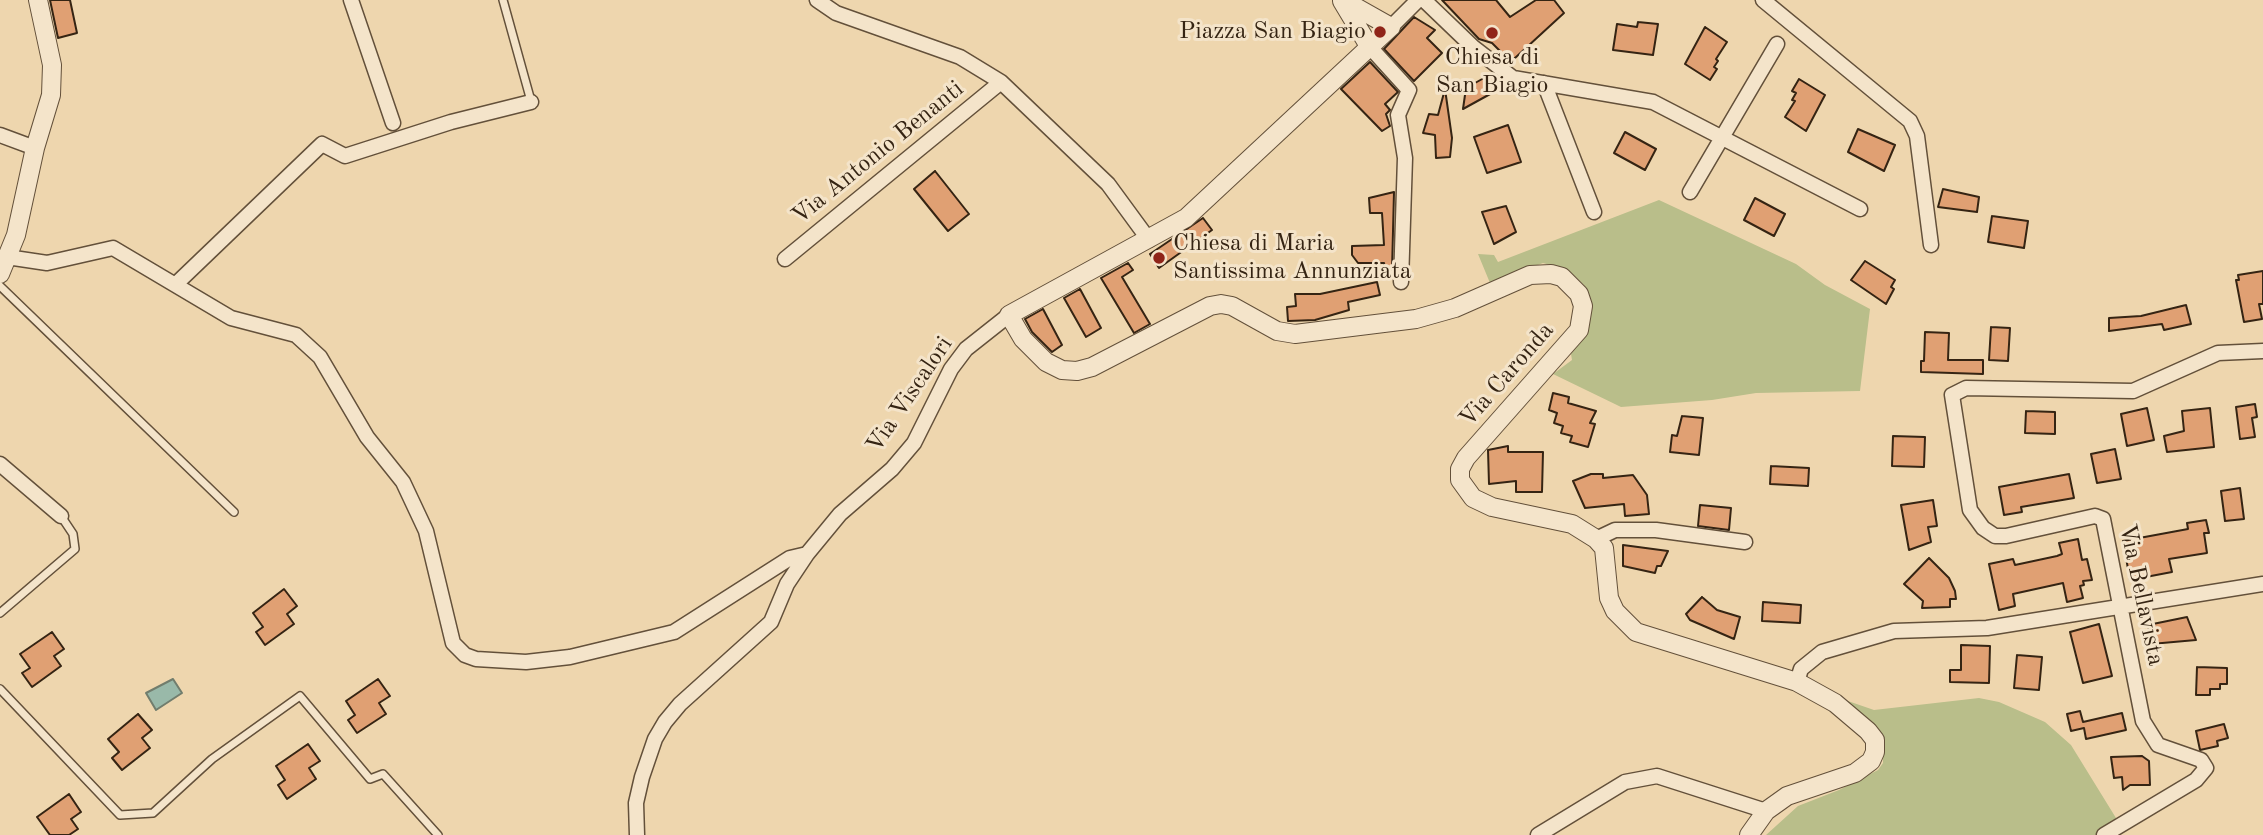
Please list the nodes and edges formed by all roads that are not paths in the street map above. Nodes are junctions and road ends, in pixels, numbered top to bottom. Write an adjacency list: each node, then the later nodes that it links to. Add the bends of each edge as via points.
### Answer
1 (38, 0): 18 (street, via 52,65 51,95)
2 (351, 0): 15 (street)
3 (503, 0): 14 (lane)
4 (817, 0): 12 (street, via 836,13 960,57)
5 (1342, 0): 9 (street); 11 (street)
6 (1418, 0): 9 (street)
7 (1424, 0): 13 (street, via 1513,78)
8 (1763, 0): 23 (street, via 1910,121 1917,136)
9 (1391, 27): 11 (street, Via Viscalori)
10 (1777, 44): 17 (street)
11 (1369, 46): 22 (street, Via Viscalori, via 1186,218); 27 (street, via 1409,90 1398,115 1405,158)
12 (1001, 82): 22 (street, via 1108,184); 25 (street, Via Antonio Benanti)
13 (1545, 83): 17 (street, via 1653,102); 21 (street)
14 (531, 102): 28 (street, via 345,156 322,144)
15 (393, 123)
16 (0, 135): 18 (street)
17 (1722, 138): 19 (street); 20 (street)
18 (34, 148): 24 (street)
19 (1690, 192)
20 (1860, 209)
21 (1594, 212)
22 (1149, 240): 30 (street, Via Viscalori)
23 (1931, 245)
24 (7, 257): 26 (street); 28 (street, via 47,263 113,248)
25 (785, 259)
26 (0, 274)
27 (1401, 282)
28 (176, 284): 37 (street, via 231,318 296,335 320,357 368,437 403,482 425,531 453,643 464,655 526,662 570,657 674,632 790,558)
29 (0, 286): 33 (lane)
30 (1009, 315): 35 (street, Via Caronda, via 1023,339 1046,362 1077,371 1210,306 1232,306 1277,331 1295,334 1416,319 1455,308 1530,275 1562,277 1579,294 1583,306 1579,330 1466,458 1460,480 1473,498 1492,507 1572,524); 37 (street, Via Viscalori, via 966,349 914,443 892,469 840,514)
31 (2263, 351): 39 (street, Via Bellavista, via 2218,353 2133,391 1966,388 1952,395 1975,520 1994,536 2006,536 2095,516 2103,519)
32 (0, 464): 34 (street)
33 (234, 512)
34 (61, 516): 40 (lane, via 73,534 75,549)
35 (1595, 539): 36 (street, via 1615,530 1656,530); 41 (street, via 1604,548 1609,597 1615,611 1636,632)
36 (1745, 542)
37 (807, 554): 45 (street, Via Viscalori, via 771,622 665,722 639,790)
38 (2263, 584): 39 (street)
39 (2122, 607): 41 (street, via 1987,628 1894,632 1822,652 1801,668); 48 (street, Via Bellavista, via 2143,721 2158,745 2201,760 2206,768 2196,780)
40 (0, 613)
41 (1797, 682): 43 (street, via 1868,731 1875,740 1875,752 1855,772 1787,796)
42 (0, 689): 44 (lane, via 120,815 153,813 212,758 300,696 370,779 383,774)
43 (1766, 811): 46 (street, via 1657,776 1625,782); 47 (street)
44 (438, 835)
45 (637, 835)
46 (1538, 835)
47 (1749, 835)
48 (2104, 835)

